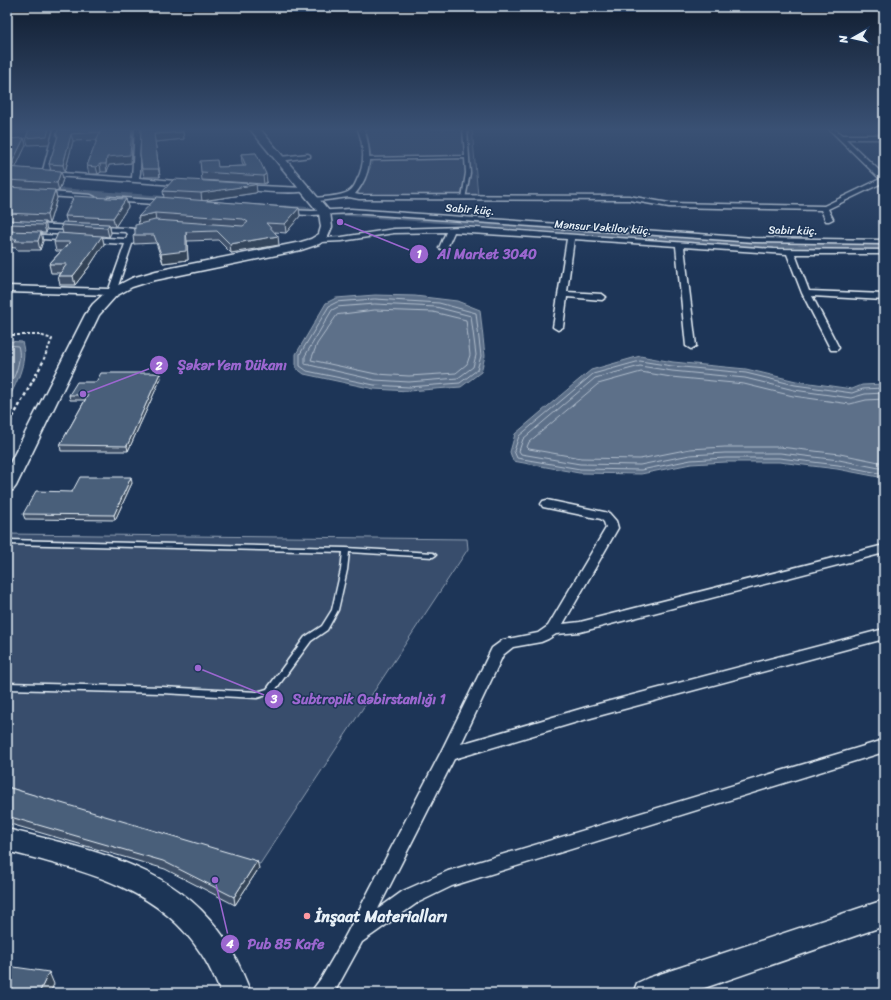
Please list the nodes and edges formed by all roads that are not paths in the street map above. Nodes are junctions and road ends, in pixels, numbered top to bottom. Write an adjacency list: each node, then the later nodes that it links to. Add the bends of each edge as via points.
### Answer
1 (67, 176): 7 (street)
2 (136, 176): 7 (street)
3 (293, 176): 10 (street)
4 (362, 176): 12 (street)
5 (468, 176): 13 (lane)
6 (881, 176): 16 (street, via 884,179)
7 (135, 180): 8 (street)
8 (196, 184)
9 (234, 187): 10 (street)
10 (305, 190): 14 (street)
11 (7, 191): 15 (street)
12 (349, 195): 13 (street); 14 (street)
13 (464, 198): 16 (street, via 622,198 664,205)
14 (314, 200): 18 (street)
15 (176, 204)
16 (824, 208): 19 (street)
17 (275, 211): 18 (street, Sabir küç.)
18 (324, 212): 20 (street, Sabir küç., via 351,211); 31 (street, via 326,230)
19 (829, 219)
20 (500, 222): 22 (street, Sabir küç.); 26 (street)
21 (8, 225): 25 (street)
22 (554, 226): 27 (street); 30 (street, Sabir küç.)
23 (141, 228): 25 (street)
24 (451, 229): 26 (street, Mənsur Vəkilov küç.); 31 (street, Mənsur Vəkilov küç., via 394,231); 35 (street)
25 (131, 231): 32 (street)
26 (496, 231): 27 (street, Mənsur Vəkilov küç.)
27 (550, 234): 29 (street, Mənsur Vəkilov küç.)
28 (19, 236): 32 (street)
29 (571, 236): 34 (street, Mənsur Vəkilov küç.); 41 (street)
30 (689, 236): 33 (street, Sabir küç., via 776,241); 34 (street)
31 (320, 240): 39 (street, via 168,272 137,280)
32 (131, 242): 39 (street)
33 (884, 242)
34 (685, 245): 36 (street, Mənsur Vəkilov küç.); 45 (street)
35 (443, 248)
36 (790, 252): 37 (street, Mənsur Vəkilov küç.); 40 (street)
37 (884, 252)
38 (7, 289): 39 (street)
39 (112, 292): 47 (street, via 92,315)
40 (806, 293): 43 (street); 46 (street)
41 (562, 294): 42 (street); 44 (street)
42 (602, 296)
43 (884, 297)
44 (558, 327)
45 (691, 346)
46 (834, 348)
47 (7, 486)
48 (547, 504): 53 (street, via 605,516 612,528)
49 (7, 542): 51 (lane)
50 (884, 549): 53 (street, via 580,627)
51 (346, 550): 52 (lane); 55 (lane, via 335,610 325,628 308,639 266,693 257,695)
52 (433, 555)
53 (553, 628): 57 (street, via 532,639 503,645 497,652)
54 (884, 634): 57 (street, via 587,713)
55 (7, 686)
56 (884, 746): 60 (street, via 448,879 410,897)
57 (448, 754): 60 (street)
58 (7, 840): 61 (street, via 106,867 140,880 162,894 186,913 207,937)
59 (884, 913): 63 (street)
60 (355, 936): 62 (street, via 327,987)
61 (236, 993)
62 (321, 993)
63 (648, 993)

